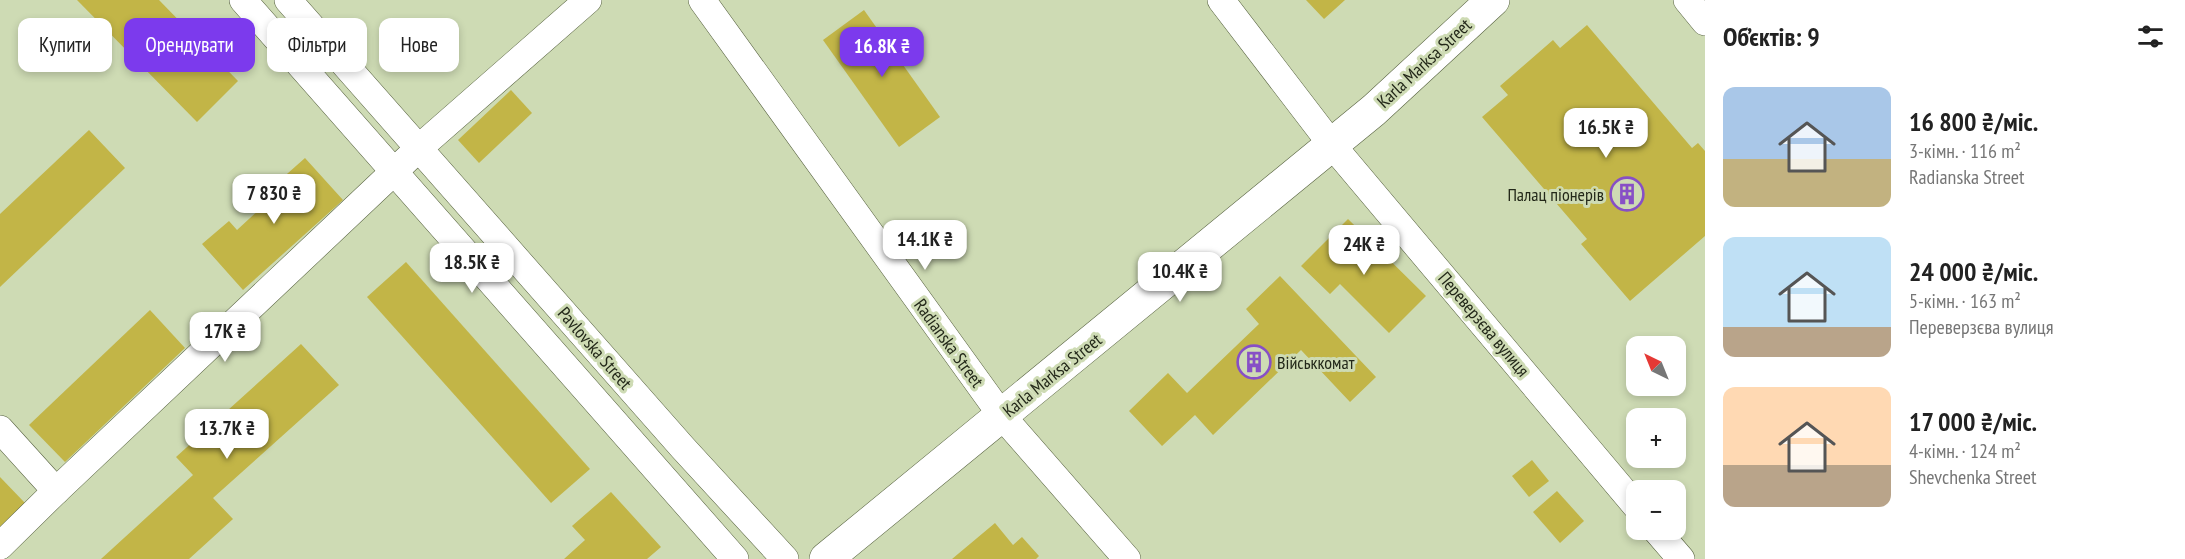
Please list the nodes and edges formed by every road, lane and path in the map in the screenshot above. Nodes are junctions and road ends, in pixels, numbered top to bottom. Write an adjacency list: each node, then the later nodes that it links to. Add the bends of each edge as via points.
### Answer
1 (243, 0): 11 (street, Pavlovska Street)
2 (288, 0): 10 (street, Pavlovska Street)
3 (588, 0): 10 (street)
4 (702, 0): 12 (street, Radianska Street)
5 (1221, 0): 9 (street, Переверзєва вулиця)
6 (1493, 0): 9 (street, Karla Marksa Street)
7 (1687, 0): 8 (street)
8 (1705, 22)
9 (1332, 144): 12 (street, Karla Marksa Street); 15 (street, Переверзєва вулиця)
10 (419, 148): 11 (street); 19 (street, Pavlovska Street)
11 (394, 172): 14 (street); 18 (street, Pavlovska Street)
12 (1002, 416): 20 (street, Karla Marksa Street); 21 (street, Radianska Street)
13 (0, 429): 14 (street)
14 (56, 490): 17 (street)
15 (1626, 494)
16 (1665, 540): 22 (street)
17 (0, 546)
18 (735, 559)
19 (785, 559)
20 (826, 559)
21 (1127, 559)
22 (1681, 559)

